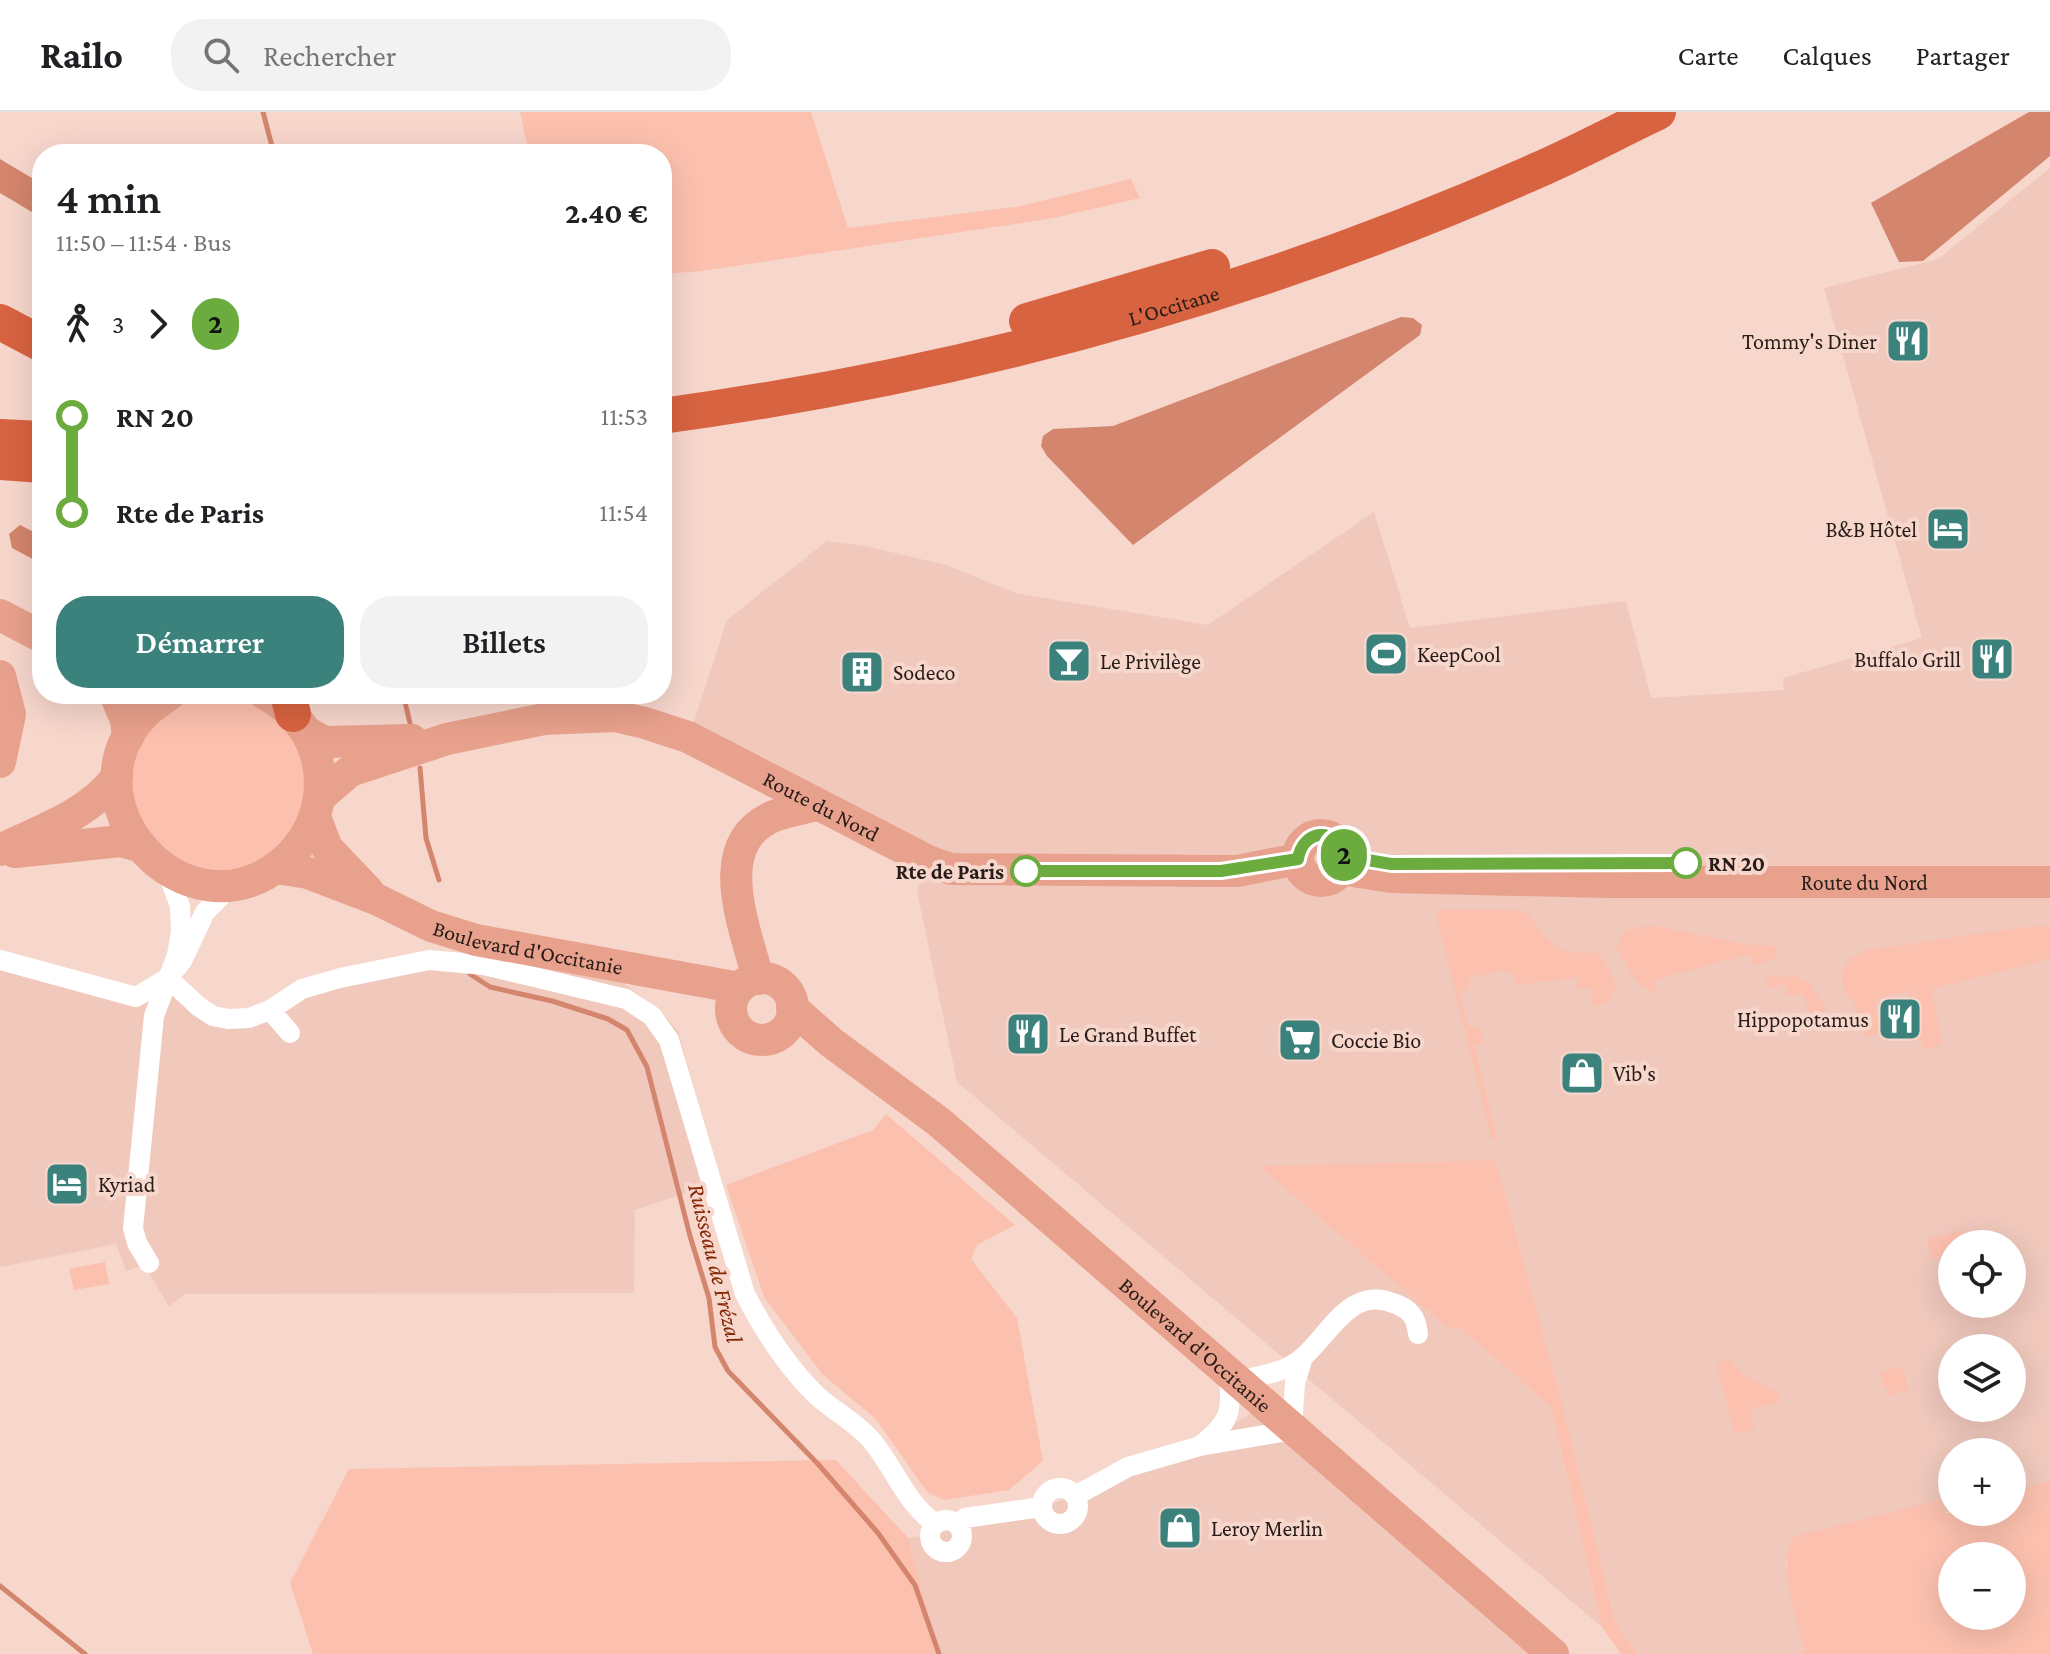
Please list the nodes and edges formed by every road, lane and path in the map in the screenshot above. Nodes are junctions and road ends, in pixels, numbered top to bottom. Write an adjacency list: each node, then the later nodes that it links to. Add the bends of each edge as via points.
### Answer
1 (1604, 112): 5 (highway, L'Occitane, via 1394,203 1192,274 902,350)
2 (1658, 112): 6 (highway, L'Occitane, via 1449,207 1202,297 1021,347)
3 (0, 322): 4 (highway)
4 (32, 339)
5 (672, 389)
6 (794, 396): 9 (highway, L'Occitane); 10 (highway)
7 (0, 412): 8 (highway)
8 (32, 414)
9 (672, 414)
10 (672, 429)
11 (0, 437): 12 (highway)
12 (32, 439)
13 (0, 462): 14 (highway)
14 (32, 464)
15 (0, 600): 17 (main road)
16 (0, 615): 18 (main road)
17 (32, 616)
18 (32, 632)
19 (0, 676): 25 (main road, via 10,714)
20 (119, 704): 23 (main road)
21 (157, 704): 23 (main road)
22 (288, 709): 24 (main road, Route du Nord, via 324,742); 28 (main road, Boulevard d'Occitanie, via 318,764)
23 (128, 737): 26 (main road)
24 (447, 739): 27 (main road, Route du Nord, via 544,719 615,716 688,737); 28 (main road, Route du Nord, via 350,771)
25 (0, 762)
26 (117, 777): 29 (main road, via 122,814); 30 (main road, via 86,809)
27 (816, 805): 31 (main road, Route du Nord, via 928,861 967,871 1221,871 1298,859 1299,849 1314,835 1332,837 1342,848); 40 (main road, via 772,817 749,834 735,861)
28 (317, 807): 33 (main road, Route du Nord, via 300,846); 37 (main road, Boulevard d'Occitanie, via 327,848)
29 (139, 846): 30 (main road, via 121,841); 34 (main road)
30 (0, 852)
31 (1343, 863): 32 (main road, Route du Nord); 35 (main road, Route du Nord, via 1391,877)
32 (2050, 864)
33 (276, 868): 36 (main road); 37 (main road, Boulevard d'Occitanie, via 308,873)
34 (167, 871): 36 (main road, via 198,883); 39 (street, via 180,906 181,932)
35 (2050, 882)
36 (232, 885): 39 (street, via 205,912)
37 (376, 899): 40 (main road, Boulevard d'Occitanie, via 431,926 476,940)
38 (0, 960): 39 (street, via 136,997)
39 (168, 978): 41 (street, via 213,1016 249,1018); 44 (street, via 154,1016 133,1228)
40 (743, 993): 42 (main road, Boulevard d'Occitanie, via 774,981 783,986 789,994); 42 (main road, Boulevard d'Occitanie, via 738,1029 755,1040 765,1040)
41 (270, 1010): 43 (street); 50 (street, via 302,989 429,960 484,965 590,989 626,999 652,1016 674,1054 745,1294 758,1319 816,1394 872,1441 909,1497)
42 (788, 1020): 47 (main road, Boulevard d'Occitanie, via 832,1043 939,1122)
43 (290, 1033)
44 (149, 1263)
45 (1418, 1334): 46 (street, via 1416,1319 1406,1308 1385,1299 1366,1300 1338,1317)
46 (1303, 1357): 47 (street, via 1281,1371); 48 (street)
47 (1234, 1376): 48 (main road, Boulevard d'Occitanie); 49 (street, via 1227,1418)
48 (1292, 1428): 49 (street); 52 (main road, Boulevard d'Occitanie)
49 (1200, 1446): 51 (street, via 1128,1467 1075,1496 1077,1511 1068,1522 1054,1523 1042,1507 965,1518)
50 (935, 1523): 51 (street, via 947,1519); 51 (street, via 931,1542 947,1553 962,1542)
51 (958, 1525)
52 (1553, 1654)

